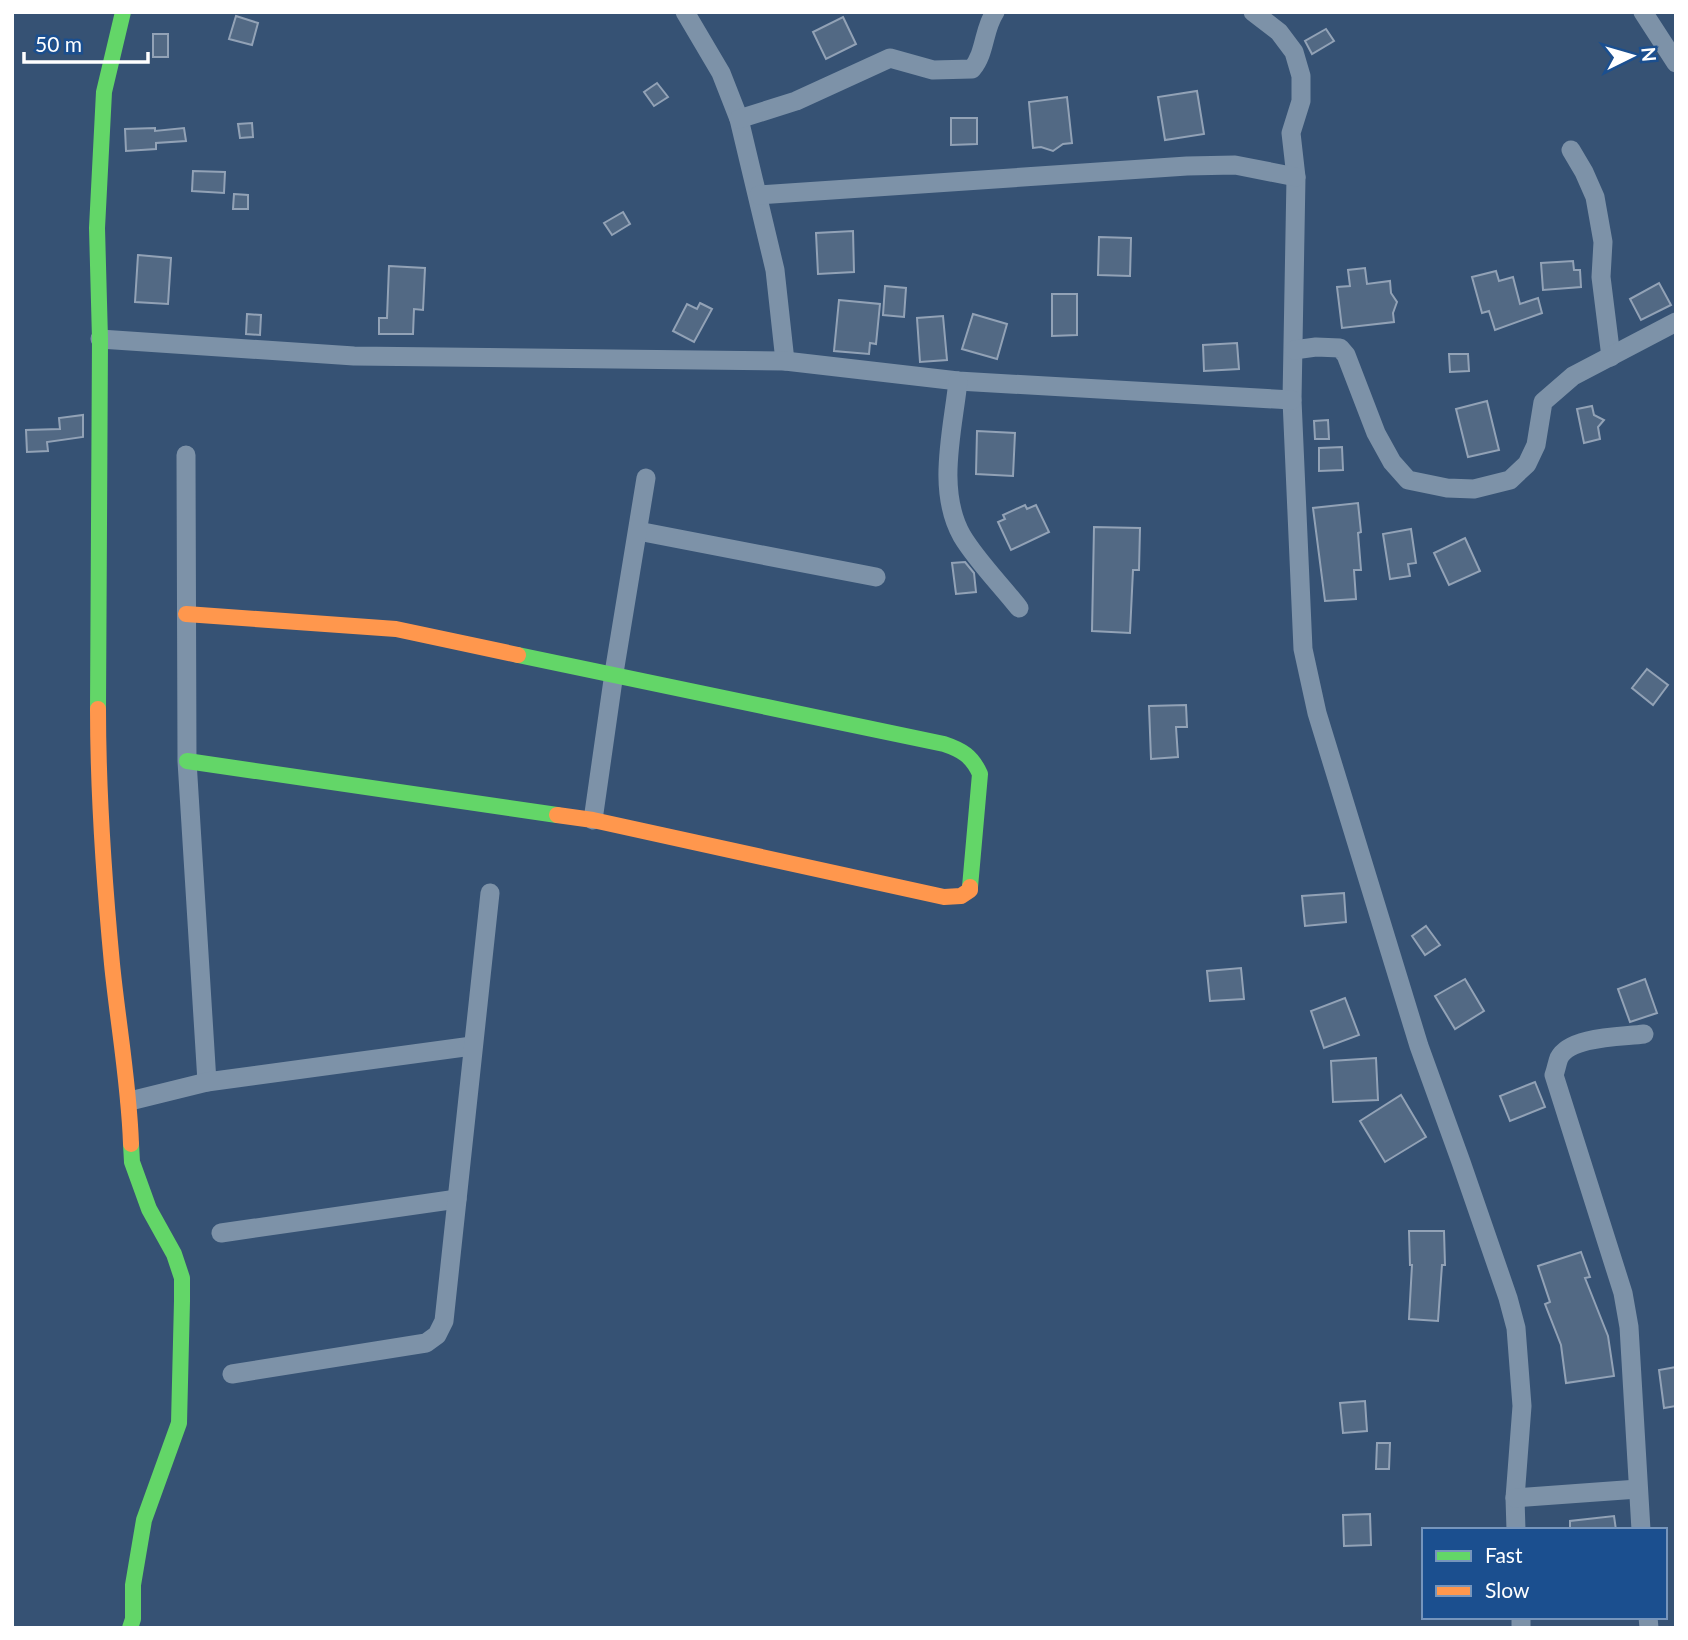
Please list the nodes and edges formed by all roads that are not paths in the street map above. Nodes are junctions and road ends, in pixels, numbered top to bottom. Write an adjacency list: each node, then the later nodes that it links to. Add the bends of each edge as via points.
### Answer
1 (123, 12): 12 (street, via 104,92 97,228)
2 (685, 12): 7 (street, via 721,73)
3 (995, 12): 7 (street, via 981,58 972,69 933,70 890,58 796,101)
4 (1253, 12): 9 (street, via 1279,32 1294,52 1301,76 1301,101 1291,134)
5 (1643, 12): 6 (street)
6 (1676, 62)
7 (739, 118): 10 (street)
8 (1571, 150): 14 (street, via 1595,197 1603,242 1601,277)
9 (1296, 177): 10 (street, via 1235,165 1187,166); 13 (street)
10 (759, 195): 15 (street, via 780,301)
11 (1676, 322): 14 (street)
12 (100, 339): 15 (street, via 354,356); 31 (street, via 98,761 112,964)
13 (1294, 350): 14 (street, via 1340,348 1376,433 1408,480 1474,489 1510,480 1527,464 1536,445 1543,402 1573,376); 17 (street)
14 (1611, 358)
15 (785, 361): 16 (street)
16 (958, 381): 17 (street); 22 (street, via 948,478 954,519)
17 (1292, 400): 36 (street, via 1308,680 1419,1046 1516,1328 1522,1406)
18 (186, 455): 23 (street)
19 (646, 478): 20 (street)
20 (638, 531): 21 (street); 24 (street)
21 (876, 577)
22 (1019, 608)
23 (186, 614): 24 (street, via 396,629); 25 (street)
24 (614, 673): 26 (street); 26 (street, via 968,752 980,774 970,890 944,897)
25 (187, 761): 26 (street); 30 (street)
26 (593, 821)
27 (490, 893): 29 (street)
28 (1644, 1034): 35 (street, via 1569,1047 1559,1057 1554,1075 1623,1293)
29 (472, 1046): 30 (street); 32 (street)
30 (207, 1082): 31 (street)
31 (130, 1101): 39 (street, via 132,1162 182,1278 179,1423 144,1520)
32 (457, 1199): 33 (street); 34 (street, via 444,1321 437,1335 426,1343)
33 (221, 1233)
34 (232, 1374)
35 (1638, 1489): 36 (street); 38 (street)
36 (1515, 1497): 37 (street)
37 (1516, 1528)
38 (1641, 1528)
39 (130, 1628)

